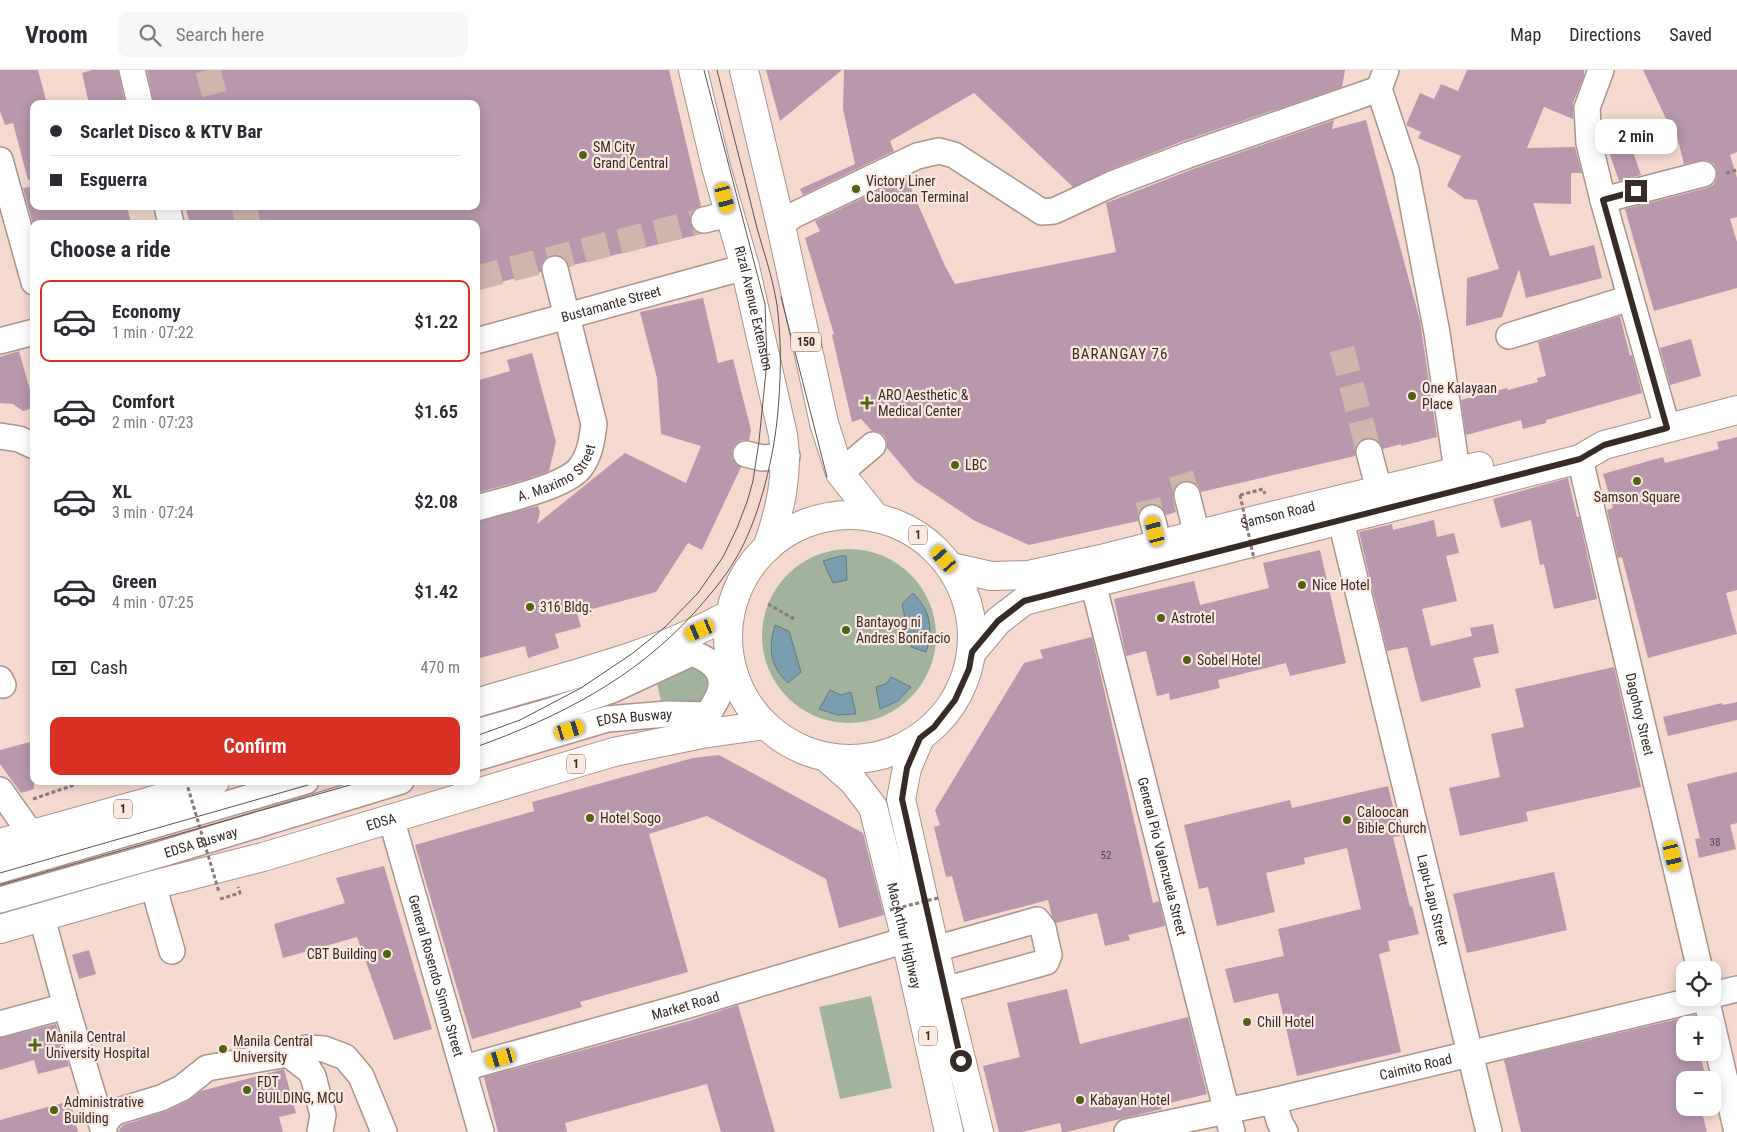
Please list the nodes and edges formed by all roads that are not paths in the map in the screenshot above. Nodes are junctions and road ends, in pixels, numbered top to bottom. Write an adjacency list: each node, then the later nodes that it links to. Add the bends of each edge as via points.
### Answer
1 (132, 70): 6 (street)
2 (694, 70): 12 (main road, Rizal Avenue Extension, via 711,145 717,217)
3 (744, 70): 11 (main road, 150)
4 (1601, 70): 10 (street, via 1587,116 1589,143)
5 (1383, 79): 11 (street, via 1112,184 1054,211 1042,212 954,155 939,151 917,156 792,216); 31 (street, via 1406,170 1437,333)
6 (139, 100)
7 (0, 160): 9 (street)
8 (1702, 174): 10 (street)
9 (5, 199): 14 (street)
10 (1603, 200): 15 (street)
11 (781, 226): 32 (main road, 150, via 824,423)
12 (745, 267): 16 (street, Bustamante Street); 29 (main road, Rizal Avenue Extension)
13 (554, 269): 16 (street, A. Maximo Street)
14 (30, 271)
15 (1630, 298): 18 (street); 22 (street)
16 (567, 315): 19 (street, Bustamante Street); 35 (street, A. Maximo Street, via 594,424 586,457 579,469 565,480)
17 (30, 333): 20 (street)
18 (1509, 336)
19 (480, 340)
20 (0, 341)
21 (1737, 410): 22 (main road, Samson Road)
22 (1667, 428): 26 (main road, Samson Road)
23 (0, 436): 24 (street)
24 (30, 444)
25 (873, 444): 32 (street)
26 (1604, 445): 30 (main road, Samson Road); 31 (main road, Samson Road, via 1577,442)
27 (1369, 452): 33 (street)
28 (746, 454): 29 (street, via 762,458)
29 (786, 456): 41 (main road, Rizal Avenue Extension, via 777,519)
30 (1580, 459): 38 (main road, Samson Road); 70 (street, Dagohoy Street)
31 (1456, 471): 33 (main road, Samson Road)
32 (840, 473): 36 (main road, 150)
33 (1379, 490): 39 (main road, Samson Road)
34 (1187, 495): 39 (street)
35 (480, 507)
36 (876, 518): 41 (main road, 1, via 846,516 818,520 799,526); 42 (main road, 1, via 898,524 918,535)
37 (1152, 518): 40 (street)
38 (1341, 521): 43 (main road, Samson Road); 78 (street, Lapu-Lapu Street)
39 (1197, 535): 40 (main road, Samson Road)
40 (1159, 544): 42 (main road, Samson Road, via 1030,574 991,576)
41 (767, 548): 44 (main road, 1, via 743,578)
42 (952, 568): 46 (main road, 1, via 969,604)
43 (1093, 583): 46 (main road, Samson Road, via 1024,601 998,621); 82 (street, General Pio Valenzuela Street)
44 (730, 614): 45 (main road); 50 (main road, 1, via 729,655 733,675 753,712)
45 (666, 645): 47 (street); 48 (main road)
46 (972, 652): 52 (main road, 1, via 969,669 955,700 934,727)
47 (692, 653): 49 (street, via 706,658 721,678 720,690); 51 (street, EDSA Busway, via 612,690)
48 (480, 702)
49 (705, 725): 50 (main road, EDSA / 1); 53 (street, EDSA Busway, via 667,714 607,719); 59 (main road, EDSA / 1)
50 (765, 725): 54 (main road, 1, via 793,746)
51 (480, 731)
52 (920, 738): 54 (main road, 1, via 885,755 846,760); 68 (main road, MacArthur Highway / 1, via 907,768 902,799)
53 (480, 757)
54 (827, 758): 67 (main road, MacArthur Highway / 1, via 873,807)
55 (202, 785): 60 (main road, 1)
56 (292, 785): 62 (street, EDSA Busway)
57 (388, 785): 64 (street, EDSA Busway)
58 (5, 798): 60 (street)
59 (391, 818): 63 (main road, EDSA / 1, via 263,857); 80 (street, General Rosendo Simon Street)
60 (31, 834): 61 (main road, 1)
61 (0, 843)
62 (0, 870)
63 (153, 885): 65 (main road, EDSA / 1); 69 (street)
64 (0, 900)
65 (42, 918): 66 (main road, EDSA / 1); 75 (street)
66 (0, 929)
67 (906, 940): 80 (street, Market Road); 87 (main road, MacArthur Highway / 1)
68 (936, 949): 72 (main road, MacArthur Highway / 1); 72 (street, via 1037,920 1043,928 1049,955 1046,962)
69 (172, 951)
70 (1698, 961)
71 (1737, 989): 73 (street)
72 (944, 990): 88 (main road, MacArthur Highway / 1)
73 (1721, 993)
74 (1676, 1005): 78 (street, Caimito Road)
75 (66, 1006): 77 (street); 83 (street)
76 (1707, 1006): 92 (street)
77 (0, 1024)
78 (1470, 1053): 81 (street, Caimito Road); 91 (street, Lapu-Lapu Street)
79 (288, 1054): 83 (street, via 207,1068 182,1088 115,1112); 84 (street, via 313,1076 323,1115); 85 (street, via 306,1048 345,1057 361,1076)
80 (464, 1068): 86 (street, General Rosendo Simon Street)
81 (1273, 1101): 82 (street, Caimito Road); 90 (street)
82 (1229, 1122): 89 (street, Caimito Road)
83 (104, 1130)
84 (320, 1132)
85 (384, 1132)
86 (482, 1132)
87 (949, 1132)
88 (979, 1132)
89 (1127, 1132)
90 (1286, 1132)
91 (1490, 1132)
92 (1737, 1132)

